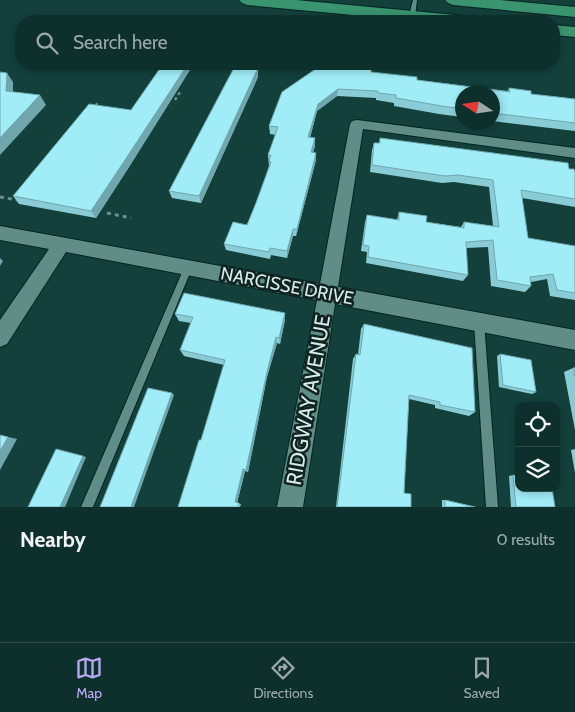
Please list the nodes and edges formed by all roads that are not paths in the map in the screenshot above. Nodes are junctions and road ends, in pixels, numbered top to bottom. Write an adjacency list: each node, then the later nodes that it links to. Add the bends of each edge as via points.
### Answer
1 (247, 0): 5 (highway)
2 (415, 0): 6 (lane)
3 (453, 0): 4 (highway)
4 (575, 12)
5 (402, 15)
6 (412, 15)
7 (560, 31): 8 (highway)
8 (575, 32)
9 (575, 153): 13 (street, RIDGWAY AVENUE, via 357,124)
10 (0, 232): 11 (street, NARCISSE DRIVE)
11 (62, 244): 12 (street, NARCISSE DRIVE); 15 (street)
12 (188, 268): 13 (street, NARCISSE DRIVE); 17 (lane)
13 (327, 294): 14 (street, NARCISSE DRIVE); 18 (street, RIDGWAY AVENUE)
14 (479, 322): 16 (street, NARCISSE DRIVE); 19 (lane)
15 (0, 337)
16 (575, 340)
17 (87, 507)
18 (290, 507)
19 (492, 507)

